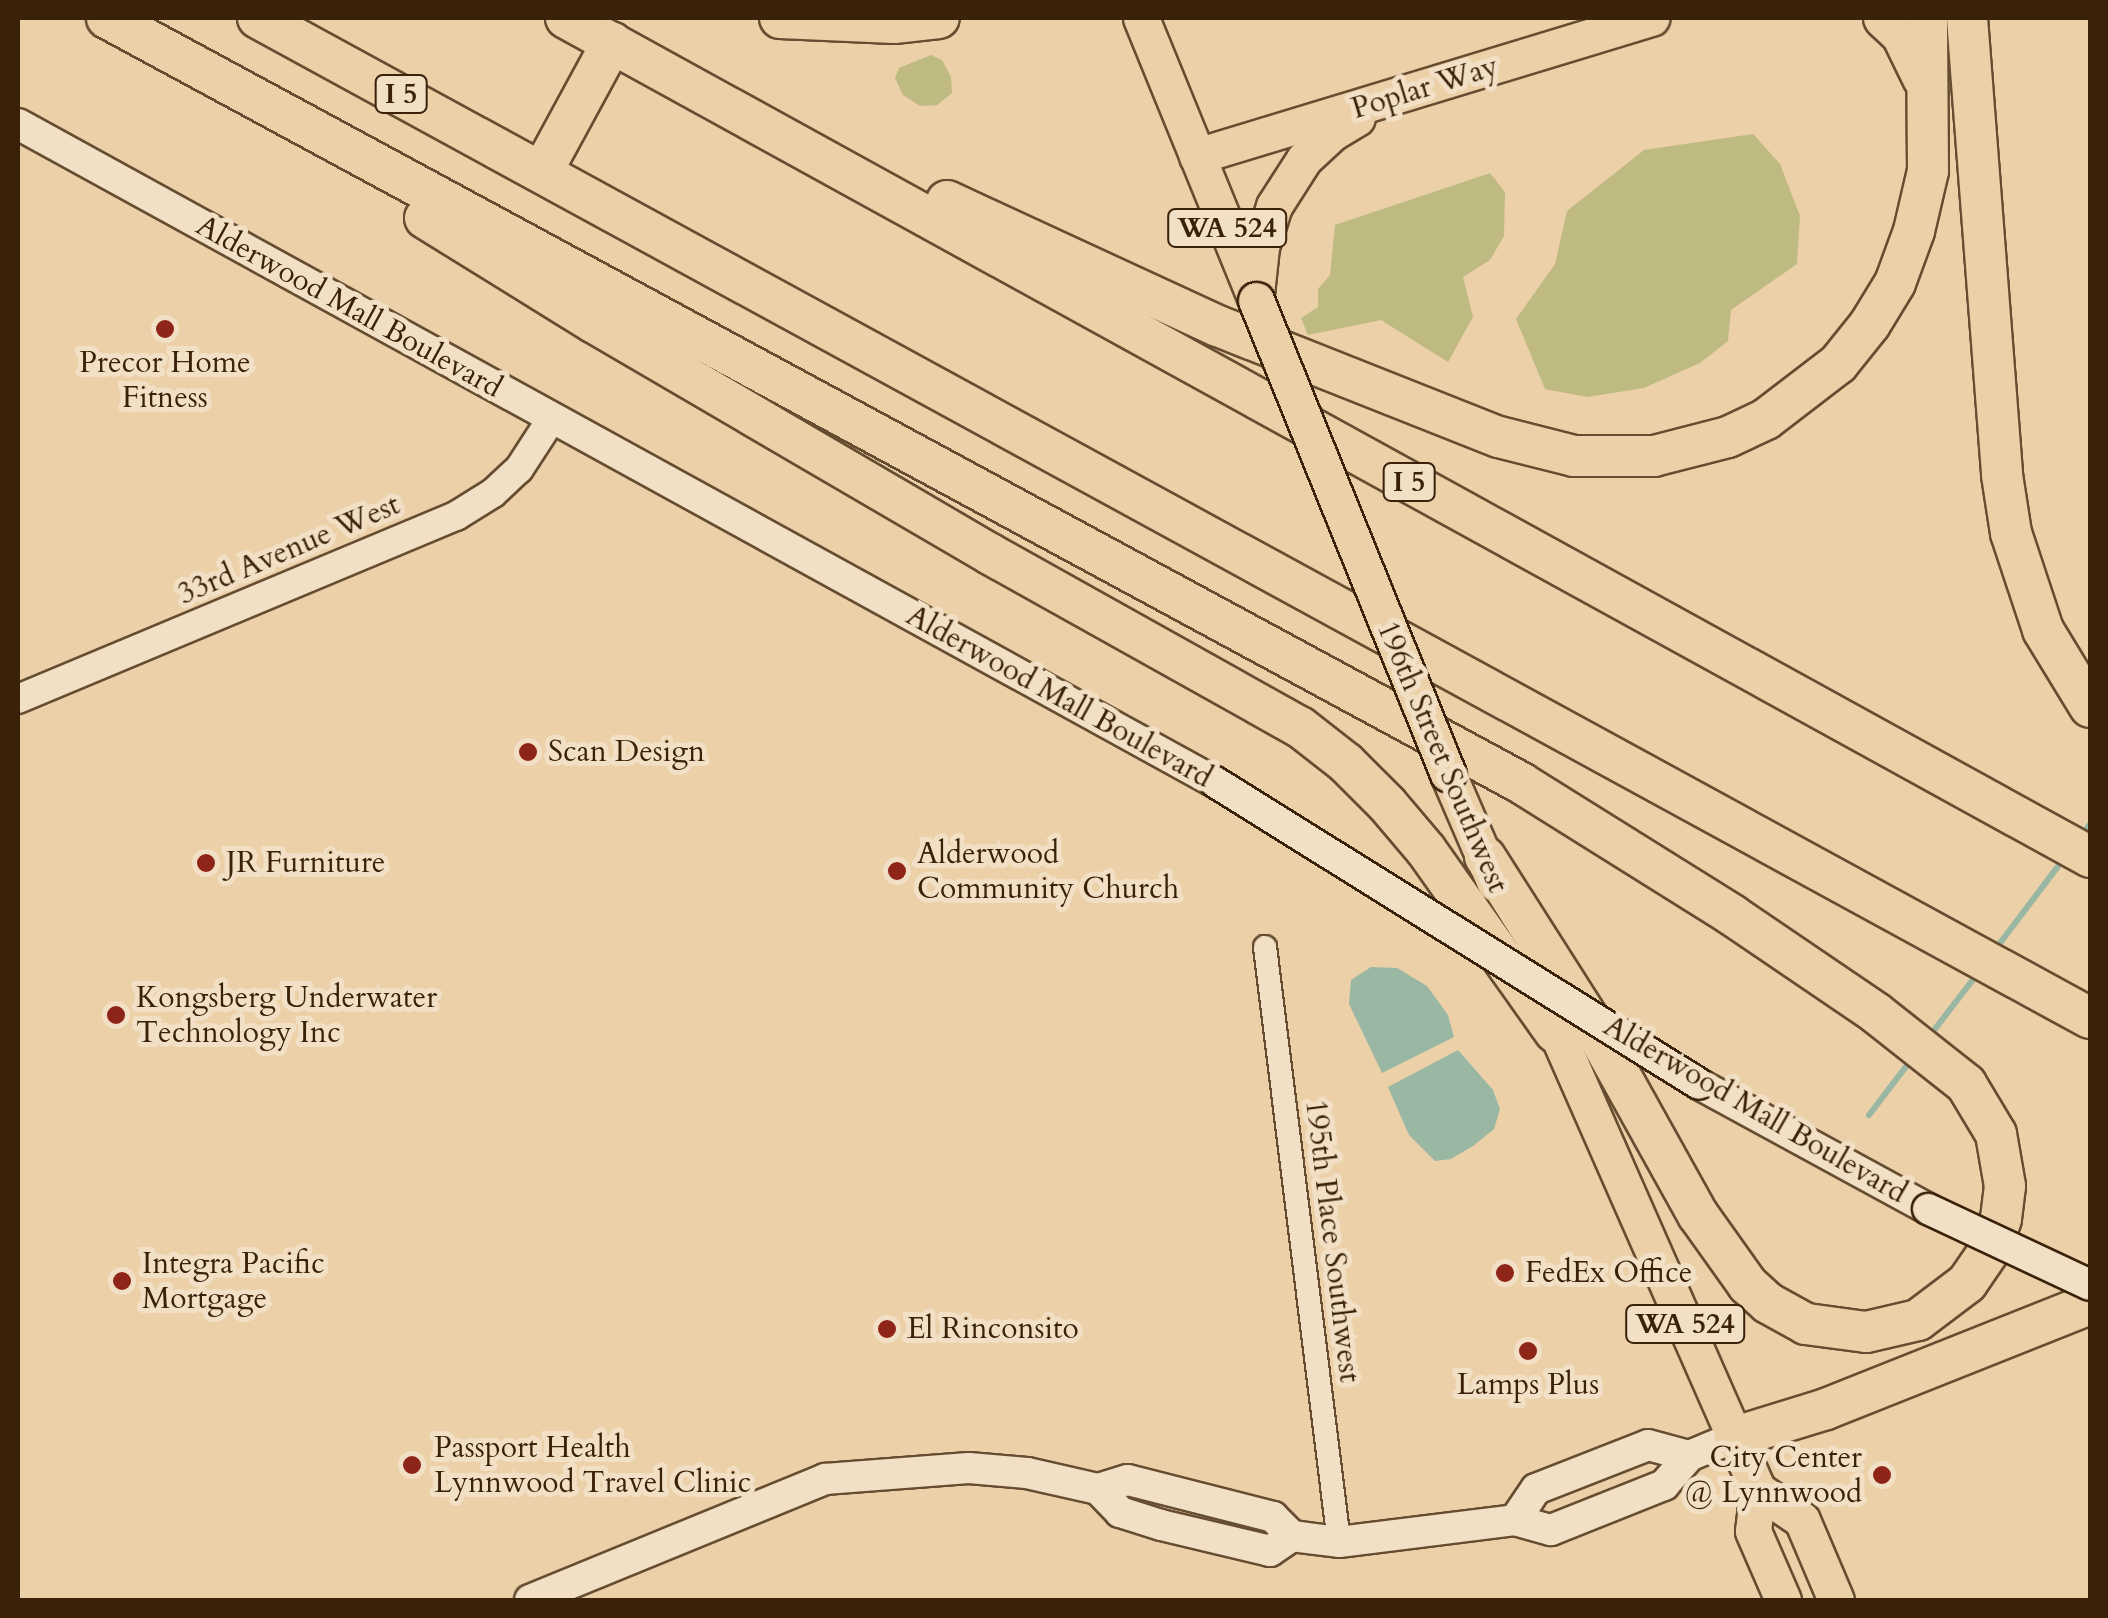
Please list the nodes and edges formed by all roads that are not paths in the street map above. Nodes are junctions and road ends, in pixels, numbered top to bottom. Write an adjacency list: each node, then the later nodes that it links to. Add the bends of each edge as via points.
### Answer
1 (105, 18): 22 (highway, via 1521,782 1876,1013 1966,1084 1996,1134 2004,1186 2000,1219 1968,1283 1918,1320 1866,1332 1806,1324 1758,1294 1698,1215 1594,1028); 26 (highway, via 593,322 1300,727 1346,763 1416,839)
2 (258, 18): 17 (highway, I 5)
3 (566, 18): 11 (highway, I 5)
4 (780, 18): 5 (highway)
5 (940, 18)
6 (1141, 18): 16 (main road, 196th Street Southwest / WA 524)
7 (1651, 18): 13 (main road, Poplar Way)
8 (1884, 18): 12 (highway, via 1915,57)
9 (1927, 18): 12 (highway)
10 (1967, 18): 21 (highway, via 2011,534 2043,630)
11 (612, 43): 14 (highway, I 5); 17 (highway)
12 (1928, 91): 14 (highway, via 1928,170 1914,231 1894,283 1838,364 1766,419 1728,437 1620,458 1515,443 1443,416 1218,326)
13 (1386, 101): 16 (main road, Poplar Way); 18 (main road, via 1332,133 1304,159 1274,206 1261,246)
14 (727, 106): 23 (highway, I 5)
15 (18, 124): 19 (main road, Alderwood Mall Boulevard)
16 (1198, 156): 18 (main road, 196th Street Southwest / WA 524)
17 (544, 170): 25 (highway, I 5, via 888,365)
18 (1256, 300): 22 (main road, 196th Street Southwest / WA 524, bridge)
19 (552, 418): 20 (street, 33rd Avenue West, via 520,468 456,516); 27 (main road, Alderwood Mall Boulevard, bridge, via 1216,782 1698,1084 1928,1208)
20 (18, 699)
21 (2090, 707)
22 (1484, 856): 26 (main road, 196th Street Southwest / WA 524)
23 (2090, 858)
24 (1265, 947): 33 (street, 195th Place Southwest)
25 (2090, 1018)
26 (1555, 1032): 29 (main road, 196th Street Southwest / WA 524)
27 (2090, 1285)
28 (2090, 1304): 29 (highway)
29 (1735, 1437): 30 (main road); 31 (main road, 196th Street Southwest / WA 524)
30 (1689, 1456): 32 (main road, via 1664,1485 1551,1530); 32 (main road, via 1648,1445 1536,1489)
31 (1758, 1490): 35 (main road, 196th Street Southwest / WA 524, via 1753,1531); 36 (main road, via 1802,1520)
32 (1515, 1520): 33 (main road)
33 (1339, 1542): 34 (main road, via 1292,1536 1270,1551 1120,1512 1098,1489 1027,1473 968,1468 825,1478)
34 (530, 1600)
35 (1783, 1600)
36 (1836, 1600)

